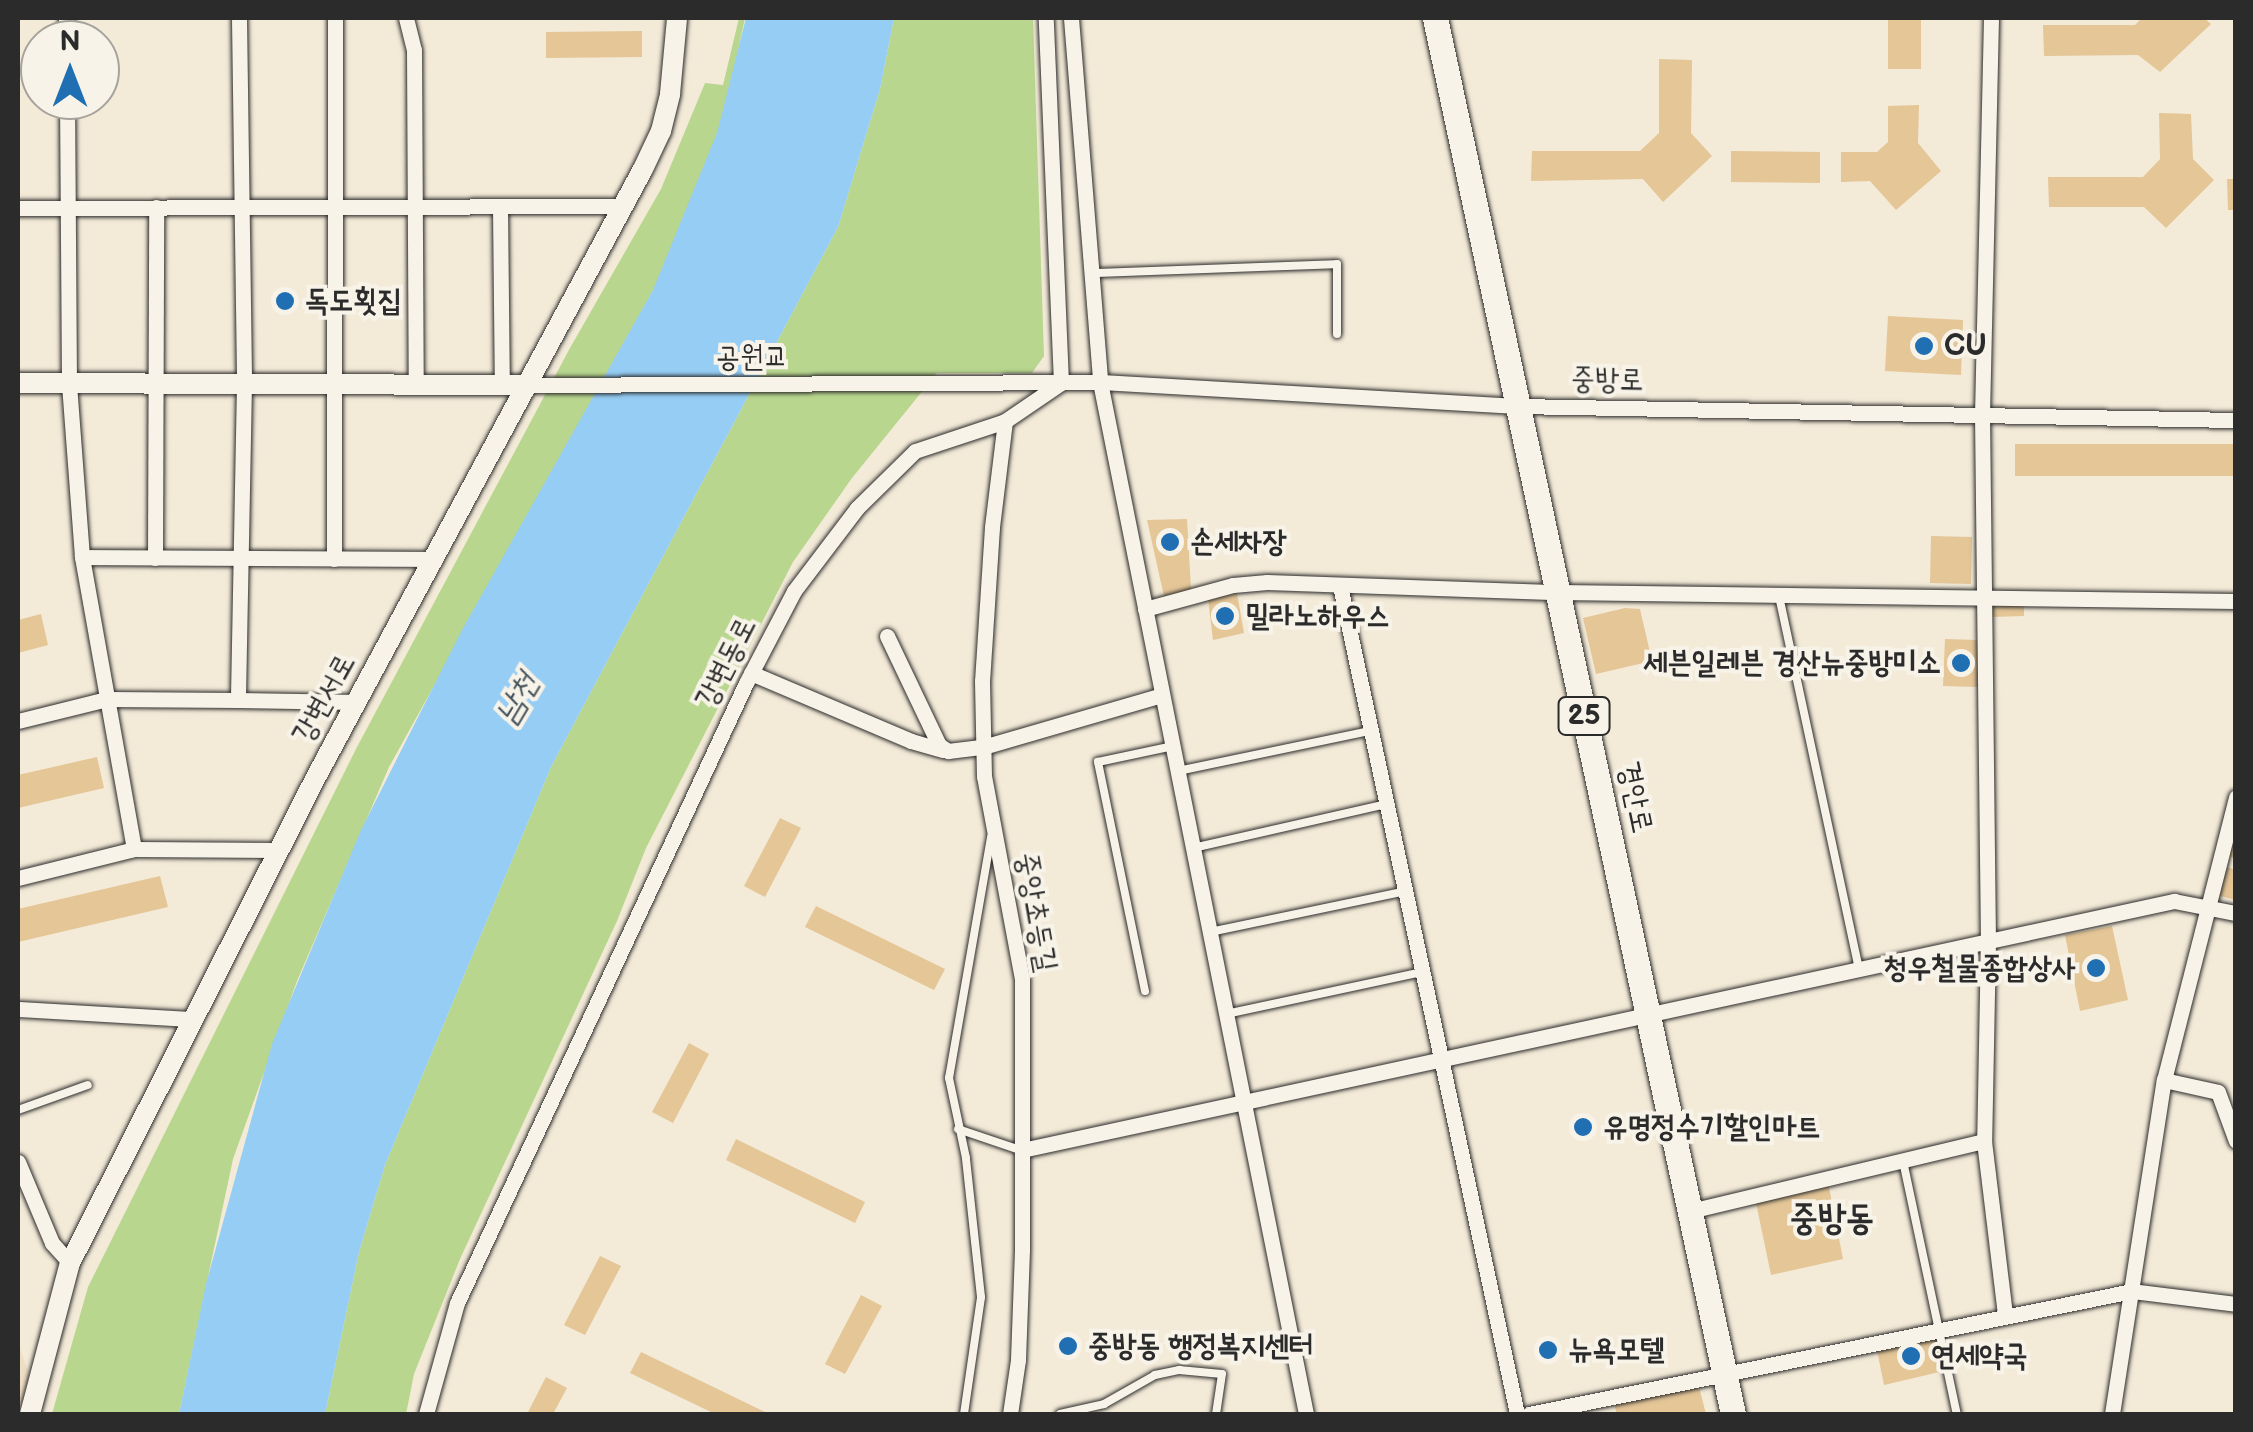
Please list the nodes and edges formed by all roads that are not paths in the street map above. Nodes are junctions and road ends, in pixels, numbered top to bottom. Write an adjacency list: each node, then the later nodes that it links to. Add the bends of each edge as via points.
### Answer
1 (239, 18): 14 (street)
2 (335, 18): 15 (street)
3 (406, 18): 10 (street, via 414,50)
4 (678, 18): 12 (street, 강변서로, via 661,131)
5 (1046, 18): 20 (street)
6 (1071, 18): 18 (street)
7 (1435, 18): 31 (main road, 경안로 / 25)
8 (1991, 18): 32 (street)
9 (66, 120): 17 (street)
10 (415, 206): 11 (street); 15 (street); 28 (street)
11 (500, 206): 12 (street); 29 (street)
12 (624, 206): 30 (street, 강변서로)
13 (156, 207): 14 (street); 17 (street); 24 (street)
14 (242, 207): 15 (street); 25 (street)
15 (335, 207): 26 (street)
16 (18, 208): 17 (street)
17 (68, 208): 23 (street)
18 (1094, 274): 19 (lane, via 1336,264); 21 (street)
19 (1336, 334)
20 (1062, 382): 21 (street, 중방로); 27 (street, 중방로); 34 (street, 강변동로)
21 (1100, 382): 31 (street, 중방로); 45 (street)
22 (18, 383): 23 (street)
23 (69, 383): 24 (street); 35 (street)
24 (156, 384): 25 (street); 36 (street)
25 (244, 384): 26 (street); 37 (street)
26 (335, 384): 28 (street); 38 (street)
27 (978, 384): 30 (street, 공원교)
28 (416, 385): 29 (street)
29 (502, 385): 30 (street)
30 (526, 385): 39 (street, 강변서로)
31 (1518, 406): 32 (street, 중방로); 41 (main road, 경안로 / 25)
32 (1982, 414): 33 (street, 중방로); 43 (street)
33 (2236, 420)
34 (1006, 421): 47 (street, 강변동로, via 916,451 857,508 794,591); 55 (street, 중앙초등길, via 985,620)
35 (82, 557): 36 (street); 49 (street)
36 (155, 558): 37 (street)
37 (240, 558): 38 (street); 50 (street)
38 (334, 559): 39 (street)
39 (434, 560): 51 (street, 강변서로)
40 (1340, 586): 41 (street); 45 (street, via 1250,583); 53 (street)
41 (1558, 592): 42 (street); 76 (main road, 경안로 / 25)
42 (1780, 596): 43 (street); 71 (lane)
43 (1984, 597): 44 (street); 70 (street)
44 (2236, 601)
45 (1145, 609): 48 (street)
46 (887, 636): 56 (street)
47 (751, 672): 56 (street); 97 (street, 강변동로, via 457,1302)
48 (1162, 695): 54 (street); 55 (street)
49 (107, 698): 50 (street); 52 (street); 63 (street)
50 (238, 700): 51 (street)
51 (357, 702): 64 (street, 강변서로)
52 (18, 720)
53 (1371, 730): 57 (lane); 59 (street)
54 (1172, 746): 57 (street); 73 (lane, via 1098,762)
55 (983, 747): 56 (street); 61 (street, 중앙초등길)
56 (943, 750)
57 (1178, 772): 62 (street)
58 (2236, 797): 60 (street)
59 (1387, 804): 62 (lane); 66 (street)
60 (2233, 814): 67 (street)
61 (993, 828): 83 (lane, via 950,1078); 86 (street, 중앙초등길, via 1022,979)
62 (1193, 848): 69 (street)
63 (134, 849): 64 (street); 65 (street)
64 (278, 850): 77 (street, 강변서로)
65 (18, 878)
66 (1406, 891): 69 (lane); 72 (street)
67 (2206, 906): 68 (street); 70 (street, via 2174,901); 79 (street)
68 (2236, 913)
69 (1210, 932): 75 (street)
70 (1988, 940): 71 (street); 84 (street)
71 (1860, 970): 76 (street)
72 (1423, 972): 75 (lane); 78 (street)
73 (1145, 991)
74 (18, 1009): 77 (street)
75 (1226, 1014): 81 (street)
76 (1648, 1016): 78 (street); 89 (main road, 경안로 / 25)
77 (191, 1019): 90 (street, 강변서로)
78 (1442, 1060): 81 (street); 103 (street)
79 (2164, 1080): 85 (street, via 2218,1092); 91 (street)
80 (88, 1085): 82 (lane)
81 (1244, 1103): 86 (street); 102 (street)
82 (18, 1110)
83 (958, 1129): 86 (lane); 98 (lane, via 981,1297)
84 (1984, 1141): 87 (street); 93 (street)
85 (2236, 1142)
86 (1022, 1150): 99 (street, 중앙초등길, via 1018,1360)
87 (1903, 1160): 89 (street); 94 (lane)
88 (18, 1162): 90 (street, via 52,1243)
89 (1690, 1210): 95 (main road, 경안로 / 25)
90 (70, 1262): 96 (street, 강변서로)
91 (2132, 1292): 92 (street); 93 (street); 107 (street)
92 (2236, 1304)
93 (2005, 1315): 94 (street)
94 (1939, 1327): 95 (street); 106 (lane)
95 (1725, 1374): 104 (street); 105 (main road, 경안로 / 25)
96 (30, 1414)
97 (426, 1414)
98 (964, 1414)
99 (1010, 1414)
100 (1060, 1414): 101 (lane, via 1104,1404 1155,1375 1178,1370 1222,1374)
101 (1216, 1414)
102 (1306, 1414)
103 (1518, 1414)
104 (1529, 1414)
105 (1733, 1414)
106 (1958, 1414)
107 (2112, 1414)

